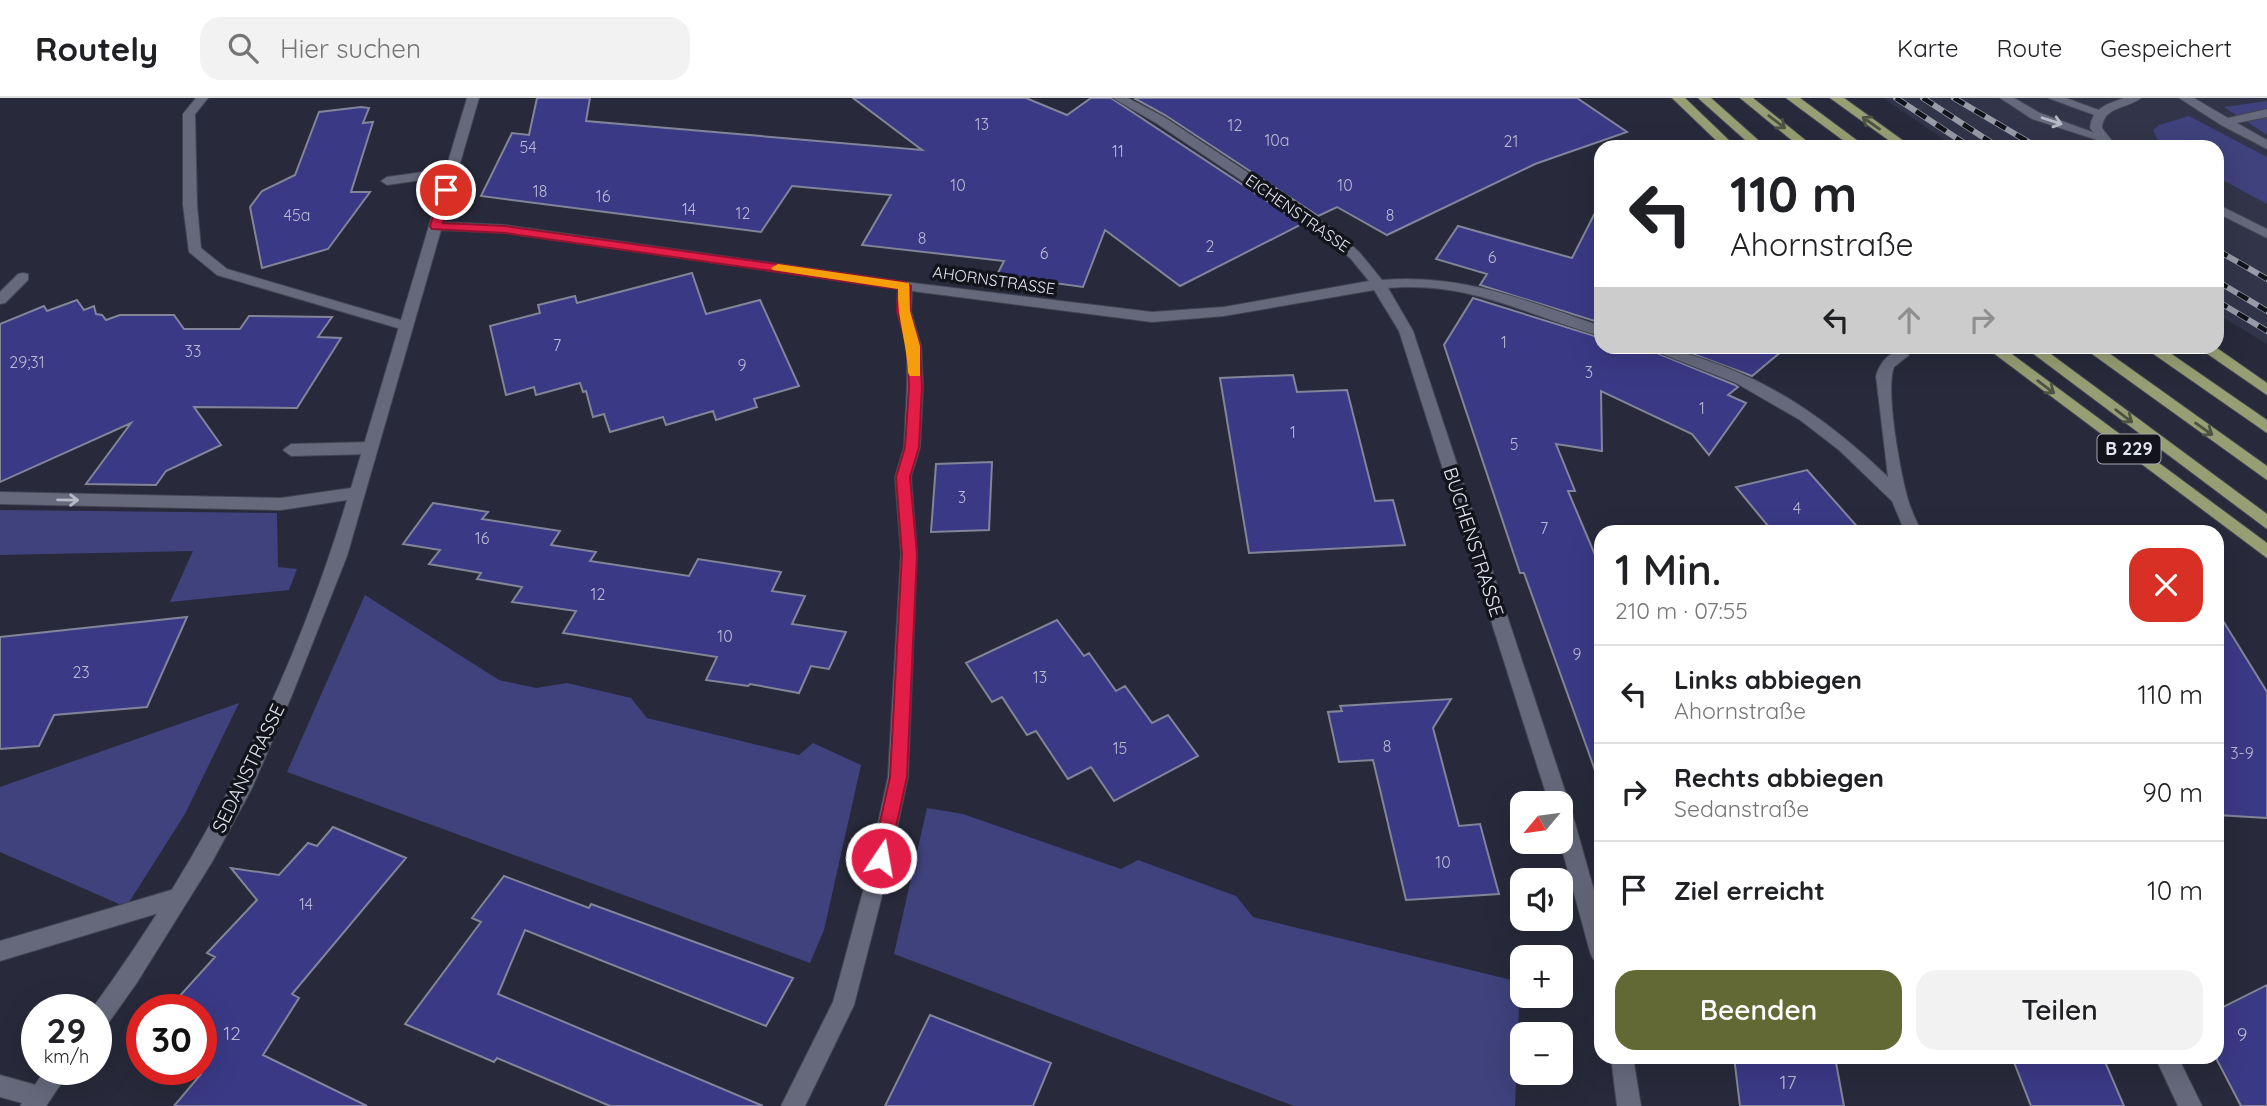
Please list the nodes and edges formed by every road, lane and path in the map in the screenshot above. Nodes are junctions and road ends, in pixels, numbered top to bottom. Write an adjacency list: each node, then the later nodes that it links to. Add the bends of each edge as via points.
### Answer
1 (202, 98): 33 (street, via 189,114 194,249 222,272)
2 (473, 98): 24 (street, SEDANSTRASSE)
3 (1119, 98): 31 (street, EICHENSTRASSE, via 1160,120 1331,234 1356,254)
4 (1678, 98): 17 (main road)
5 (1704, 98): 18 (main road)
6 (1746, 98): 19 (main road, one-way to 19)
7 (1792, 98): 20 (main road)
8 (1836, 98): 21 (main road, one-way to 8)
9 (2006, 98): 16 (street, one-way to 16, via 2036,116)
10 (2054, 98): 13 (street)
11 (2135, 98): 13 (street)
12 (2185, 98): 15 (street)
13 (2101, 113): 16 (street, via 2095,123)
14 (2267, 113): 15 (street)
15 (2225, 121): 23 (street)
16 (2101, 136): 22 (street)
17 (1723, 140)
18 (1752, 140)
19 (1799, 140)
20 (1850, 140)
21 (1896, 140)
22 (2105, 140)
23 (2267, 145)
24 (452, 172): 25 (street); 27 (street, SEDANSTRASSE)
25 (387, 181)
26 (2224, 212): 28 (street)
27 (436, 226): 30 (street, AHORNSTRASSE, via 505,229); 33 (street, SEDANSTRASSE)
28 (2267, 234)
29 (23, 277): 32 (street)
30 (905, 286): 31 (street, AHORNSTRASSE, via 1125,315 1189,318); 64 (street, via 915,387 912,447 903,477 909,554 898,777 843,1006)
31 (1380, 286): 34 (street, via 1436,283 1464,287); 53 (street, BUCHENSTRASSE, via 1406,331)
32 (0, 300)
33 (406, 326): 44 (street, SEDANSTRASSE)
34 (1594, 329)
35 (1673, 354): 49 (street, via 1717,369 1774,397 1860,457)
36 (2002, 354): 52 (main road, B 229, one-way to 52)
37 (2041, 354): 50 (main road, one-way to 50)
38 (2099, 354): 46 (main road, one-way to 46)
39 (2161, 354): 43 (main road)
40 (2215, 354): 42 (main road)
41 (1902, 355): 49 (street, via 1887,364 1883,376)
42 (2267, 390)
43 (2267, 428)
44 (370, 447): 45 (street); 47 (street, SEDANSTRASSE)
45 (291, 450)
46 (2267, 474)
47 (356, 493): 48 (street, one-way to 47, via 281,504); 55 (street, SEDANSTRASSE, via 339,556 250,771)
48 (0, 498)
49 (1899, 498): 51 (street)
50 (2267, 523)
51 (1910, 525)
52 (2267, 552)
53 (1555, 791)
54 (1573, 845): 56 (street)
55 (178, 898): 57 (street); 58 (street, SEDANSTRASSE)
56 (1594, 923)
57 (0, 951)
58 (112, 999)
59 (1623, 1064): 65 (street)
60 (2169, 1064): 66 (street)
61 (48, 1085): 63 (street)
62 (0, 1086): 63 (street)
63 (36, 1101)
64 (793, 1106)
65 (1629, 1106)
66 (2190, 1106)

